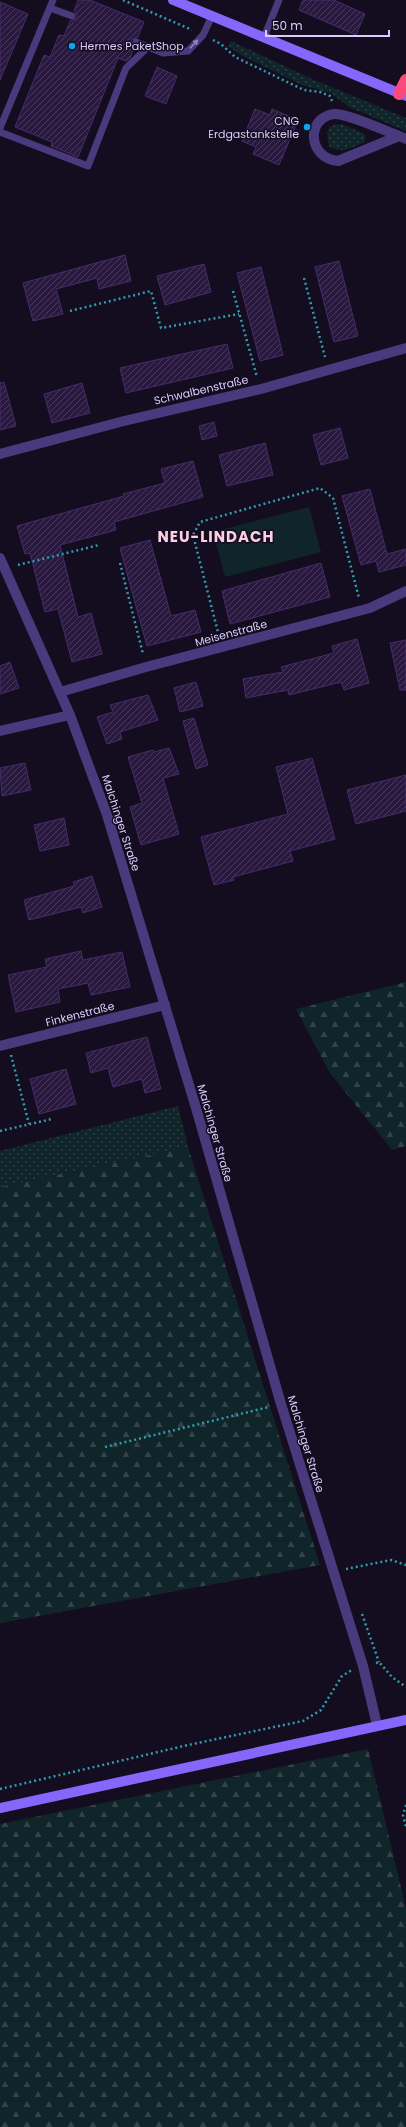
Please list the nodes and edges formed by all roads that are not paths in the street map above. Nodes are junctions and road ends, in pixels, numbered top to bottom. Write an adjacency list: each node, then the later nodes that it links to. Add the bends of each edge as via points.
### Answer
1 (53, 0): 4 (lane)
2 (172, 0): 6 (main road)
3 (279, 0): 7 (lane)
4 (50, 8): 5 (lane); 12 (lane)
5 (72, 16)
6 (212, 16): 7 (main road); 9 (lane, one-way to 6, via 163,53 188,51 203,35)
7 (264, 37): 11 (main road)
8 (136, 42): 9 (lane)
9 (148, 47): 13 (lane, via 126,68 88,166)
10 (406, 80): 11 (highway)
11 (403, 95)
12 (0, 128)
13 (0, 132)
14 (402, 138): 14 (street, via 346,159 331,160 318,151 314,136 320,122 326,117 338,114)
15 (406, 348): 16 (street, Schwalbenstraße, via 261,389 124,421)
16 (0, 454)
17 (0, 558): 19 (street, Malchinger Straße)
18 (406, 591): 19 (street, Meisenstraße, via 362,610)
19 (60, 692): 20 (street, Malchinger Straße)
20 (70, 715): 21 (street); 22 (street, Malchinger Straße, via 107,815)
21 (0, 731)
22 (165, 1005): 23 (street, Finkenstraße); 25 (street, Malchinger Straße, via 281,1404 363,1666)
23 (4, 1045)
24 (406, 1720): 25 (main road)
25 (377, 1725): 26 (main road)
26 (0, 1808)

